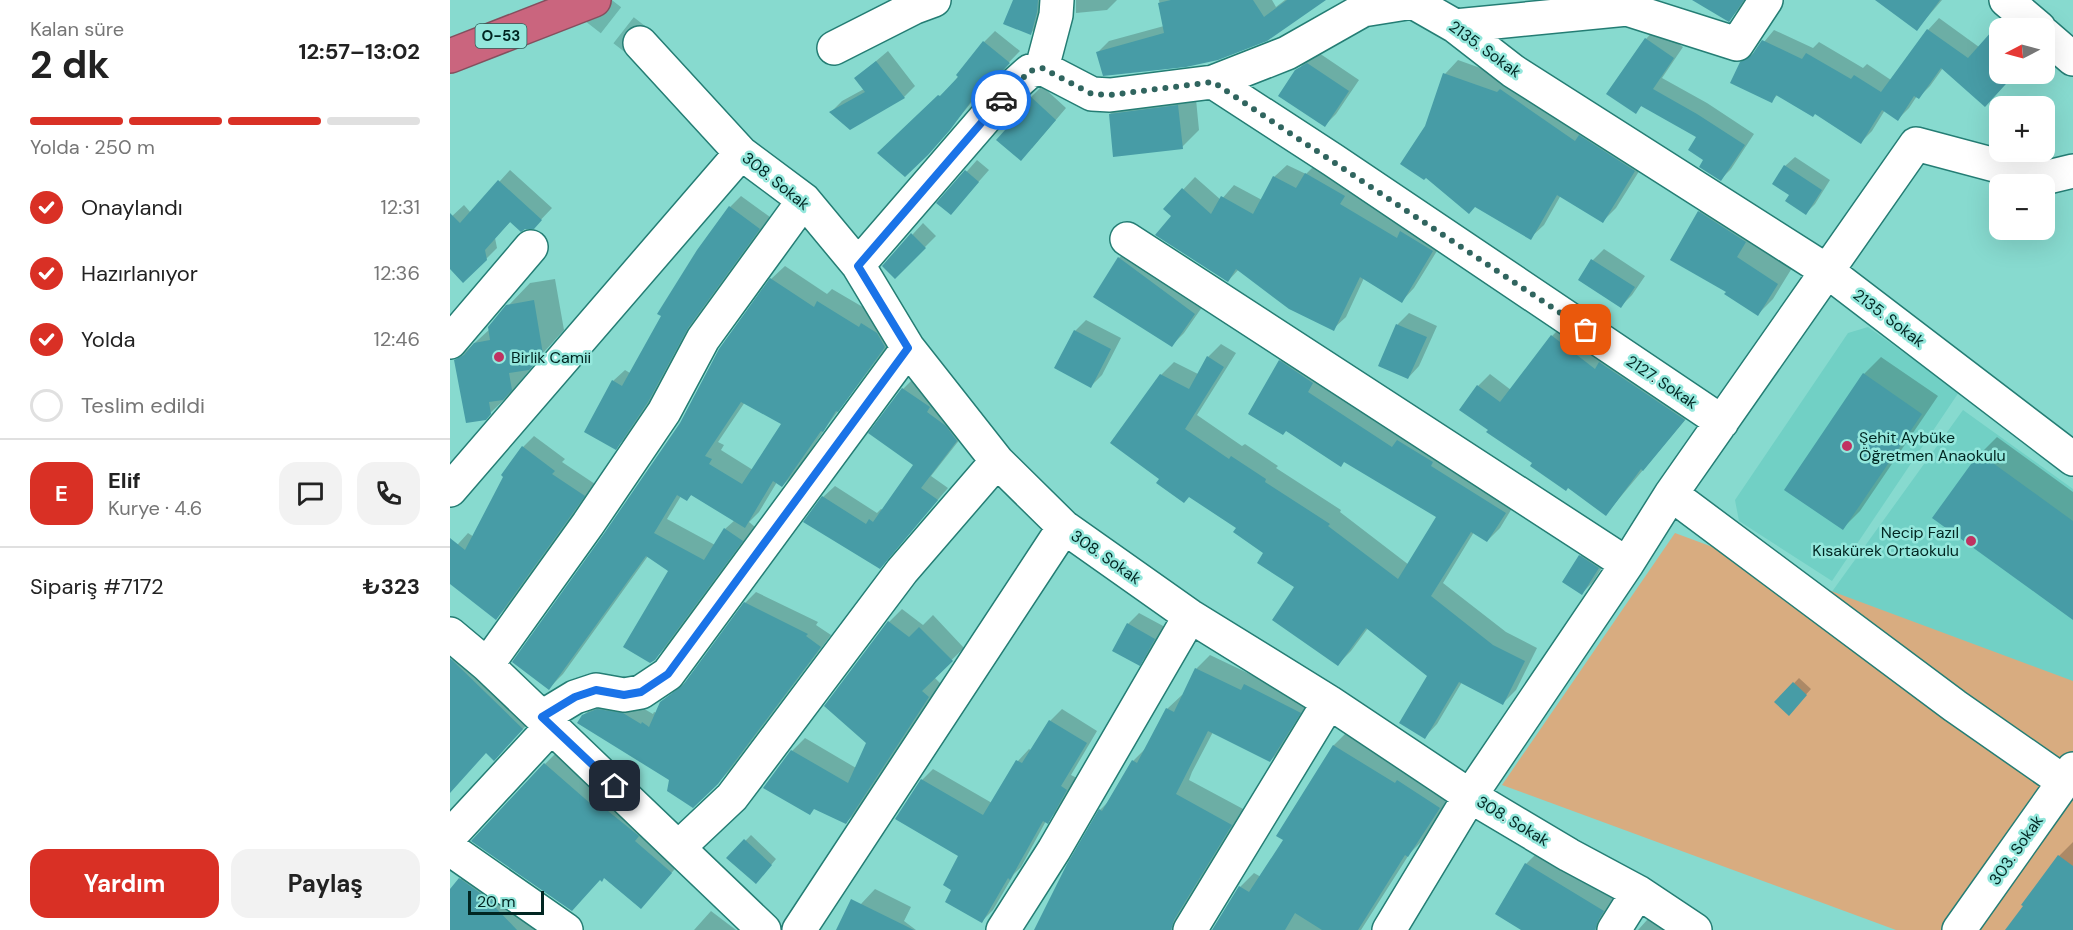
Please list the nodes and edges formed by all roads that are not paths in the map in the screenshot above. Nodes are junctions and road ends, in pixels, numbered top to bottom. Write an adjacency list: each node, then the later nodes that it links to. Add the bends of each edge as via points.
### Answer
1 (594, 0): 12 (highway, O-53)
2 (934, 0): 11 (street)
3 (1057, 0): 14 (street)
4 (1766, 0): 8 (street, via 1737,44 1627,9)
5 (2006, 0): 7 (street)
6 (1360, 5): 8 (street, 2135. Sokak, via 1413,2); 15 (street, 2135. Sokak, via 1287,53)
7 (2027, 18)
8 (1455, 26): 23 (street, 2135. Sokak, via 1513,71)
9 (640, 43): 16 (street, 308. Sokak)
10 (2055, 43): 13 (street)
11 (834, 48)
12 (450, 56)
13 (2073, 59)
14 (1042, 68): 15 (street, 2135. Sokak, via 1092,94); 22 (street, via 1030,71 1012,87)
15 (1213, 82): 26 (street, 2127. Sokak)
16 (741, 153): 19 (street, 308. Sokak); 29 (street)
17 (2059, 175): 18 (street); 23 (street, via 1917,144)
18 (2073, 195)
19 (804, 200): 22 (street, 308. Sokak); 35 (street, via 703,339 664,412)
20 (1127, 239): 32 (street)
21 (531, 247): 24 (street)
22 (858, 266): 25 (street, 308. Sokak)
23 (1827, 271): 26 (street); 27 (street, 2135. Sokak)
24 (450, 342)
25 (908, 348): 28 (street, 308. Sokak); 37 (street, via 668,674 641,692 624,695 596,690 575,697)
26 (1722, 422): 30 (street)
27 (2073, 459)
28 (997, 461): 31 (street, 308. Sokak); 41 (street, via 902,571 732,797)
29 (450, 490)
30 (1671, 494): 32 (street); 38 (street, via 1955,706)
31 (1064, 527): 33 (street, 308. Sokak); 46 (street)
32 (1627, 564): 39 (street)
33 (1190, 616): 36 (street, 308. Sokak); 47 (street)
34 (450, 634): 35 (street)
35 (487, 664): 37 (street)
36 (1329, 702): 39 (street, 308. Sokak); 48 (street)
37 (547, 722): 40 (street); 41 (street)
38 (2068, 775): 52 (street, 303. Sokak)
39 (1470, 795): 43 (street, 308. Sokak); 49 (street)
40 (450, 836)
41 (679, 847): 45 (street)
42 (450, 849): 44 (street)
43 (1638, 892): 50 (street); 51 (street, 308. Sokak)
44 (566, 930)
45 (764, 930)
46 (799, 930)
47 (1003, 930)
48 (1190, 930)
49 (1389, 930)
50 (1614, 930)
51 (1695, 930)
52 (1959, 930)

